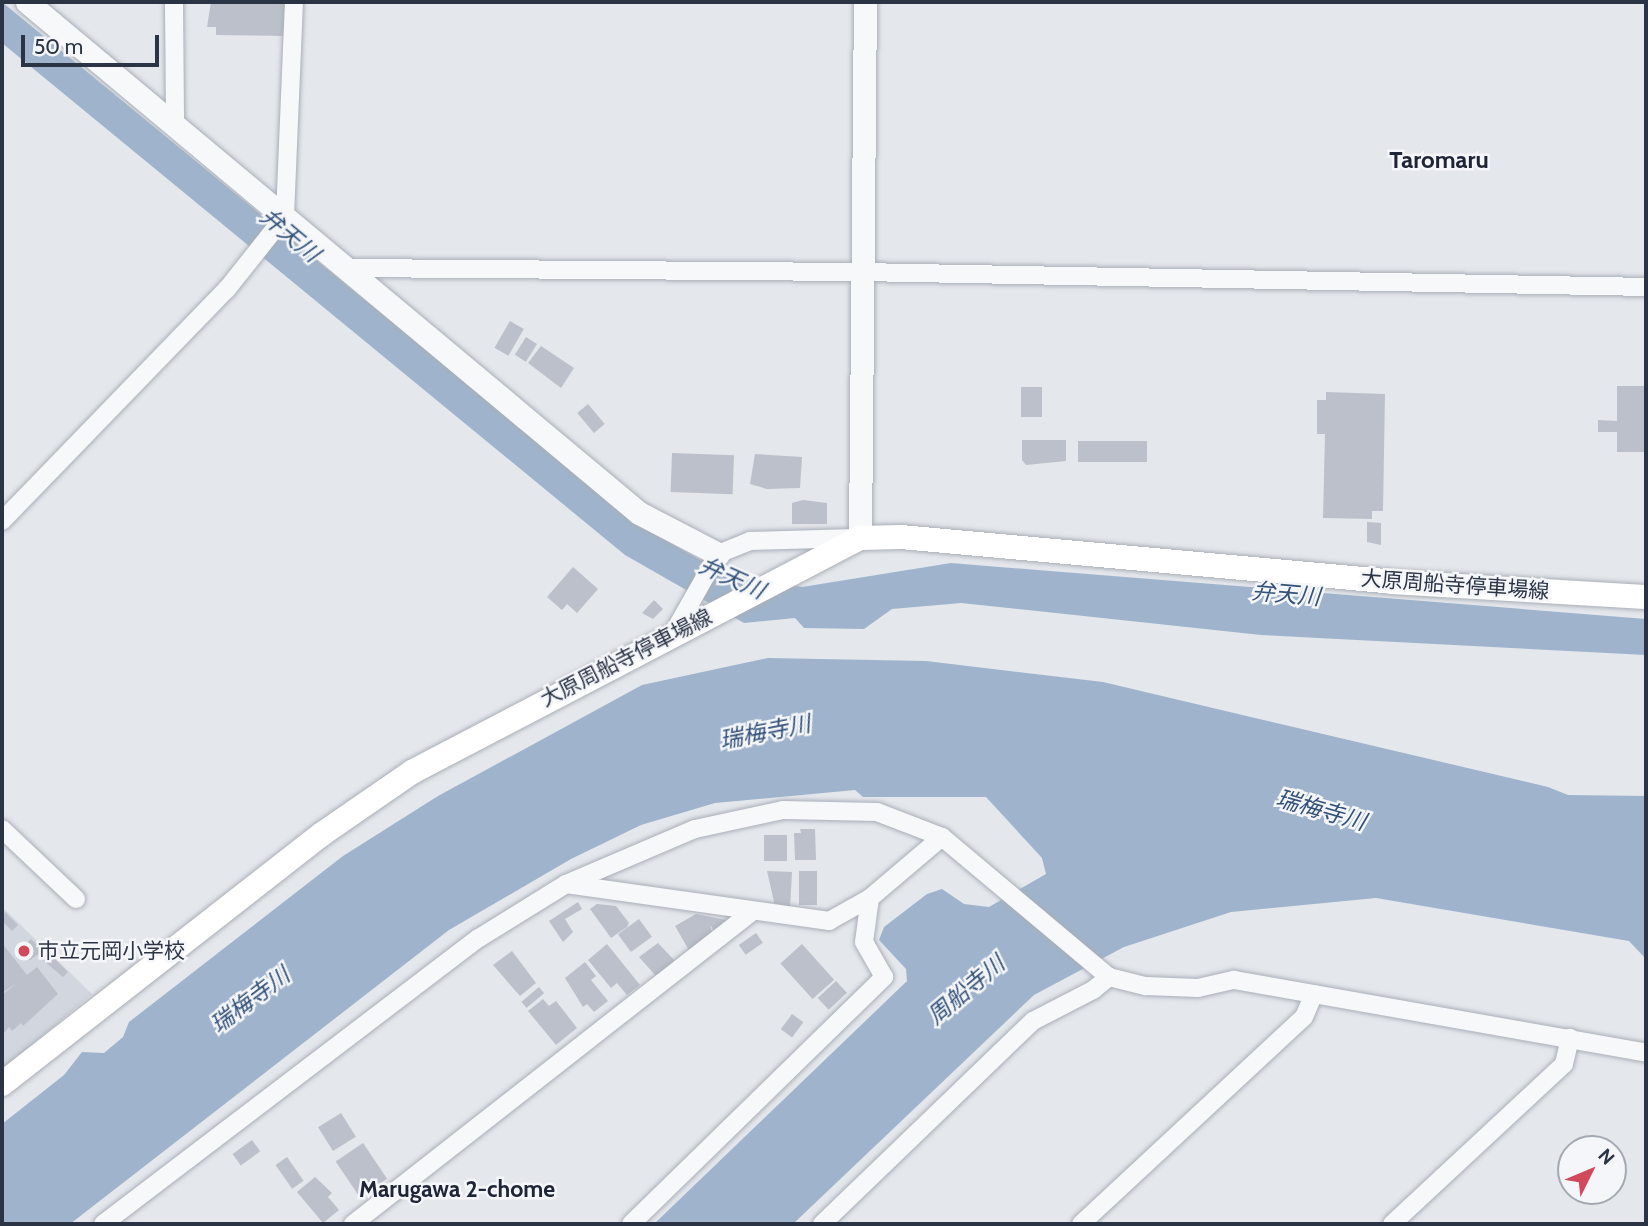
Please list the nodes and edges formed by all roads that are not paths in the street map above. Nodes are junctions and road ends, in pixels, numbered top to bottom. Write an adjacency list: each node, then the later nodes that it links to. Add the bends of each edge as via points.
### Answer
1 (27, 2): 5 (street)
2 (174, 2): 6 (street)
3 (294, 2): 7 (street)
4 (865, 2): 9 (street)
5 (49, 10): 6 (street)
6 (175, 124): 7 (street)
7 (285, 216): 8 (street); 11 (street, via 250,260)
8 (347, 268): 9 (street); 13 (street, via 639,513)
9 (860, 272): 10 (street); 12 (street)
10 (1646, 287)
11 (2, 521)
12 (860, 538): 13 (street, via 750,541); 14 (main road, 大原周船寺停車場線, via 901,537 1391,582); 15 (main road, 大原周船寺停車場線)
13 (718, 554): 15 (street)
14 (1646, 597)
15 (674, 632): 26 (main road, 大原周船寺停車場線, via 412,772 301,850)
16 (2, 829): 20 (street)
17 (942, 837): 18 (street, via 877,812 783,810 695,829); 19 (street); 22 (street)
18 (566, 884): 21 (street); 27 (street, via 480,938)
19 (870, 898): 21 (street, via 829,921); 29 (street, via 864,942 884,977)
20 (76, 900)
21 (753, 911): 28 (street)
22 (1109, 976): 23 (street, via 1146,986 1198,988 1234,980); 30 (street, via 1093,990 1033,1021)
23 (1314, 994): 24 (street); 31 (street, via 1304,1017)
24 (1570, 1038): 25 (street); 32 (street, via 1564,1064)
25 (1646, 1053)
26 (2, 1084)
27 (103, 1224)
28 (353, 1224)
29 (631, 1224)
30 (822, 1224)
31 (1081, 1224)
32 (1392, 1224)

